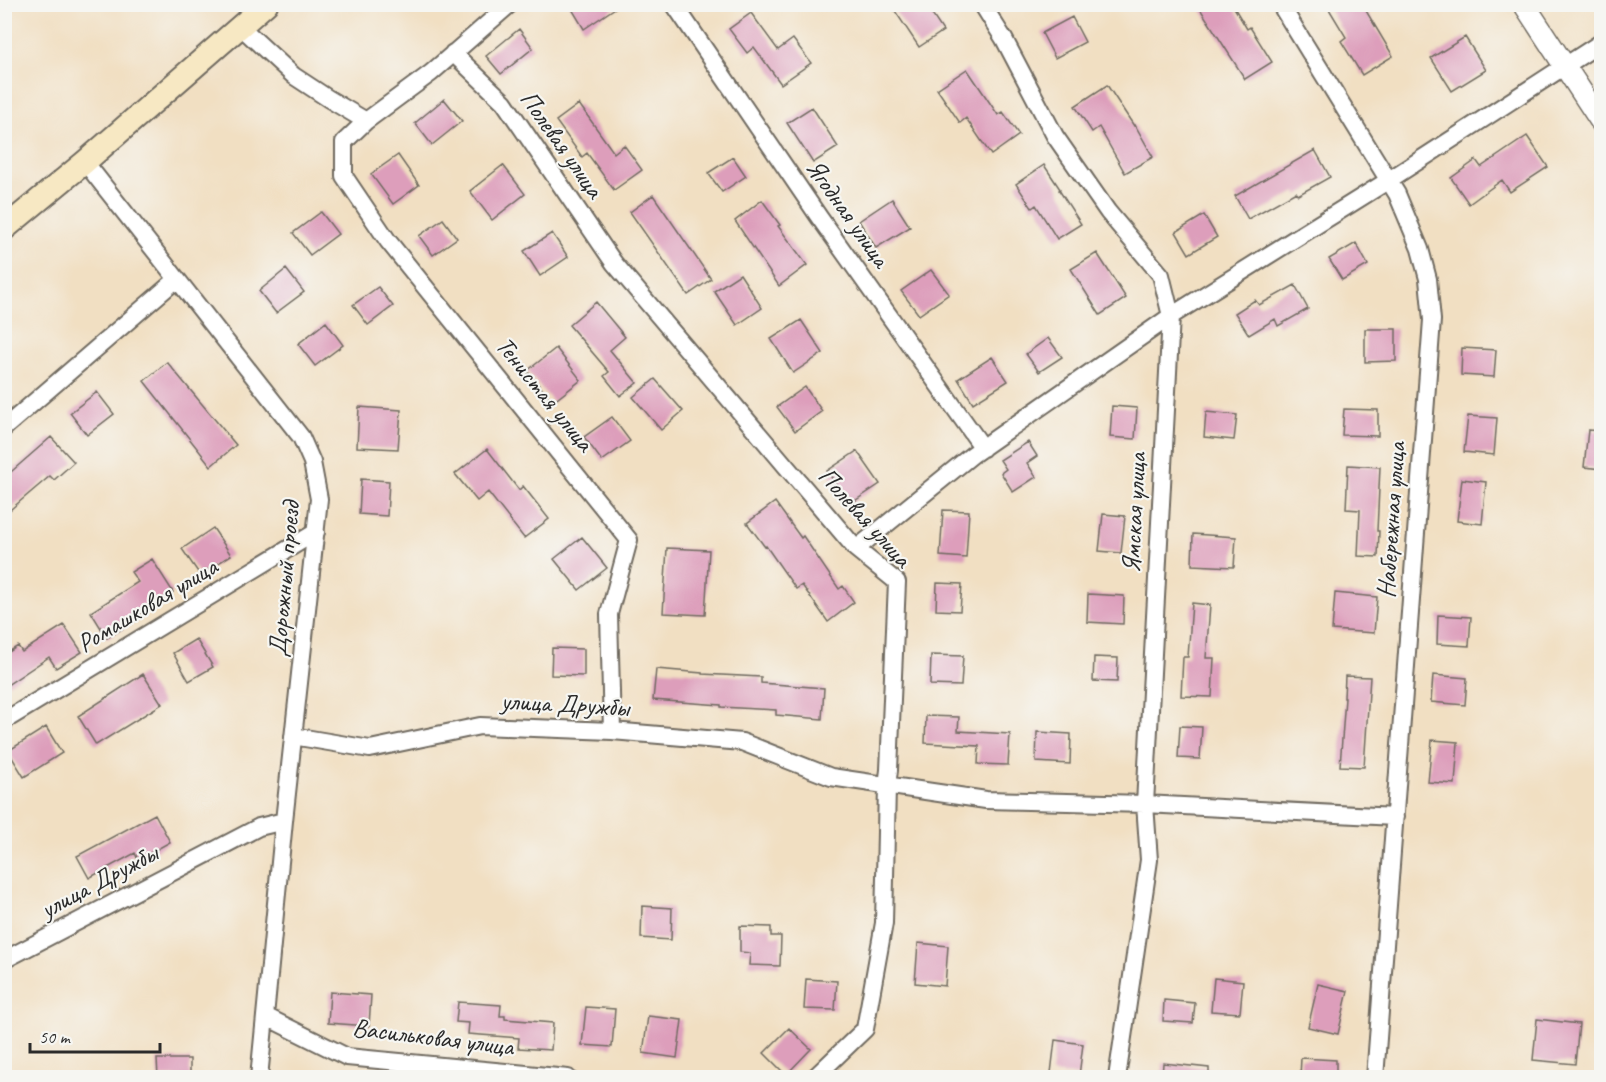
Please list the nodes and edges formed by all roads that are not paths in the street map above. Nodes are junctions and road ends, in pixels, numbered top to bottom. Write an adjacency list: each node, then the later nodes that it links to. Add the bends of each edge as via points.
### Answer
1 (266, 4): 7 (main road)
2 (510, 4): 9 (street)
3 (674, 4): 19 (street, Ягодная улица)
4 (982, 4): 17 (street, Ямская улица, via 1055,136 1108,212 1161,275)
5 (1280, 4): 14 (street, Набережная улица)
6 (1524, 4): 10 (street)
7 (241, 27): 11 (street, via 294,76); 13 (main road)
8 (1602, 42): 10 (street)
9 (453, 53): 11 (street); 21 (street, Полевая улица, via 504,102 614,263)
10 (1564, 67): 12 (street); 14 (street)
11 (366, 121): 23 (street, Тенистая улица, via 344,142 344,176 388,241 629,540 609,614)
12 (1602, 123)
13 (85, 162): 15 (main road); 16 (street, Дорожный проезд)
14 (1389, 180): 17 (street); 27 (street, Набережная улица, via 1420,249 1432,320)
15 (4, 229)
16 (177, 279): 18 (street); 20 (street, Дорожный проезд, via 301,437 312,462 319,499)
17 (1171, 316): 19 (street); 26 (street, Ямская улица)
18 (4, 428)
19 (983, 448): 21 (street)
20 (316, 532): 22 (street, Ромашковая улица); 24 (street, Дорожный проезд)
21 (856, 549): 25 (street, Полевая улица, via 897,582)
22 (4, 721)
23 (612, 732): 24 (street, улица Дружбы, via 480,726 370,749); 25 (street, улица Дружбы, via 742,742 831,777)
24 (293, 736): 28 (street, Дорожный проезд)
25 (887, 786): 26 (street, улица Дружбы, via 986,800); 33 (street, Полевая улица, via 884,924 865,1029)
26 (1144, 804): 27 (street, улица Дружбы); 34 (street, Ямская улица, via 1149,860)
27 (1395, 817): 35 (street, Набережная улица)
28 (284, 821): 29 (street, улица Дружбы, via 259,827); 30 (street, Дорожный проезд)
29 (4, 960)
30 (265, 1016): 31 (street, Дорожный проезд); 32 (street, Васильковая улица, via 347,1057)
31 (259, 1077)
32 (568, 1077)
33 (814, 1077)
34 (1117, 1077)
35 (1375, 1077)

